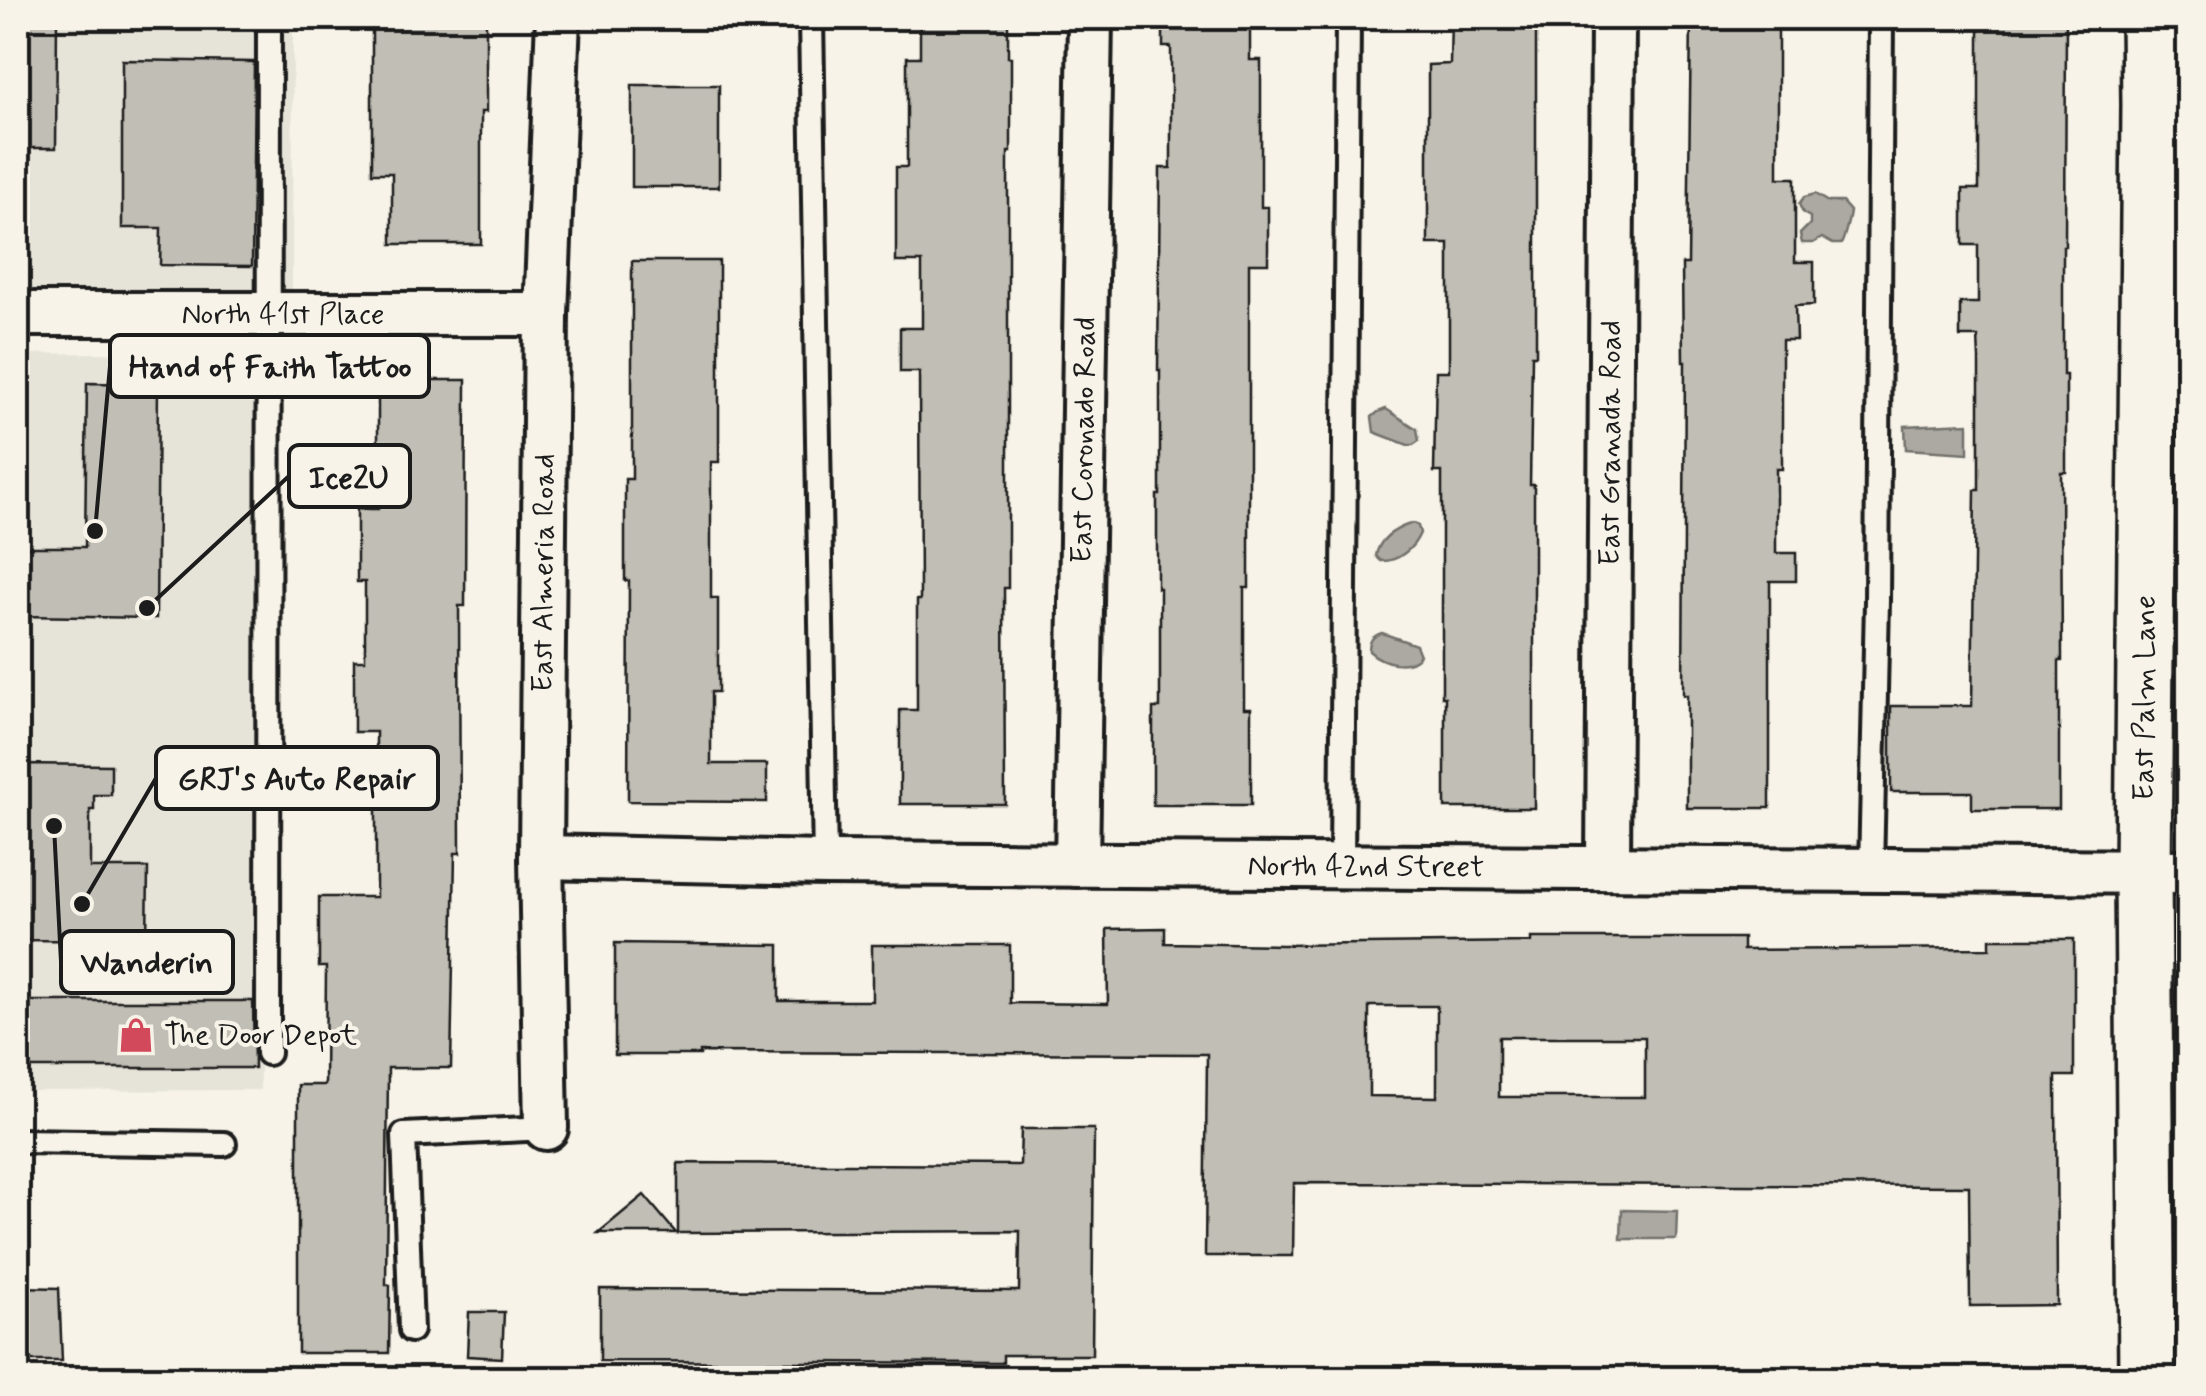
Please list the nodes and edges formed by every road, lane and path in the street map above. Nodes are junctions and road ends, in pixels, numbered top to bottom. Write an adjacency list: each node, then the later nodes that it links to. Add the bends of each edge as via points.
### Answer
1 (269, 18): 10 (lane)
2 (558, 18): 12 (street, East Almeria Road)
3 (811, 18): 14 (lane)
4 (1090, 18): 15 (street, East Coronado Road)
5 (1348, 18): 16 (lane)
6 (1613, 18): 17 (street, East Granada Road)
7 (1881, 18): 18 (lane)
8 (2149, 18): 9 (street, East Palm Lane)
9 (2169, 105): 19 (street, East Palm Lane)
10 (267, 312): 11 (street, North 41st Place); 12 (street, North 41st Place); 20 (lane)
11 (18, 314)
12 (546, 314): 13 (street, East Almeria Road)
13 (542, 857): 14 (street, North 42nd Street); 21 (street, East Almeria Road)
14 (825, 864): 15 (street, North 42nd Street)
15 (1077, 865): 16 (street, North 42nd Street)
16 (1342, 867): 17 (street, North 42nd Street)
17 (1608, 868): 18 (street, North 42nd Street)
18 (1871, 870): 19 (street, North 42nd Street)
19 (2166, 872): 25 (street, East Palm Lane)
20 (268, 1054)
21 (546, 1128): 24 (lane, via 404,1135)
22 (18, 1141): 23 (lane)
23 (224, 1144)
24 (412, 1330)
25 (2148, 1378)

